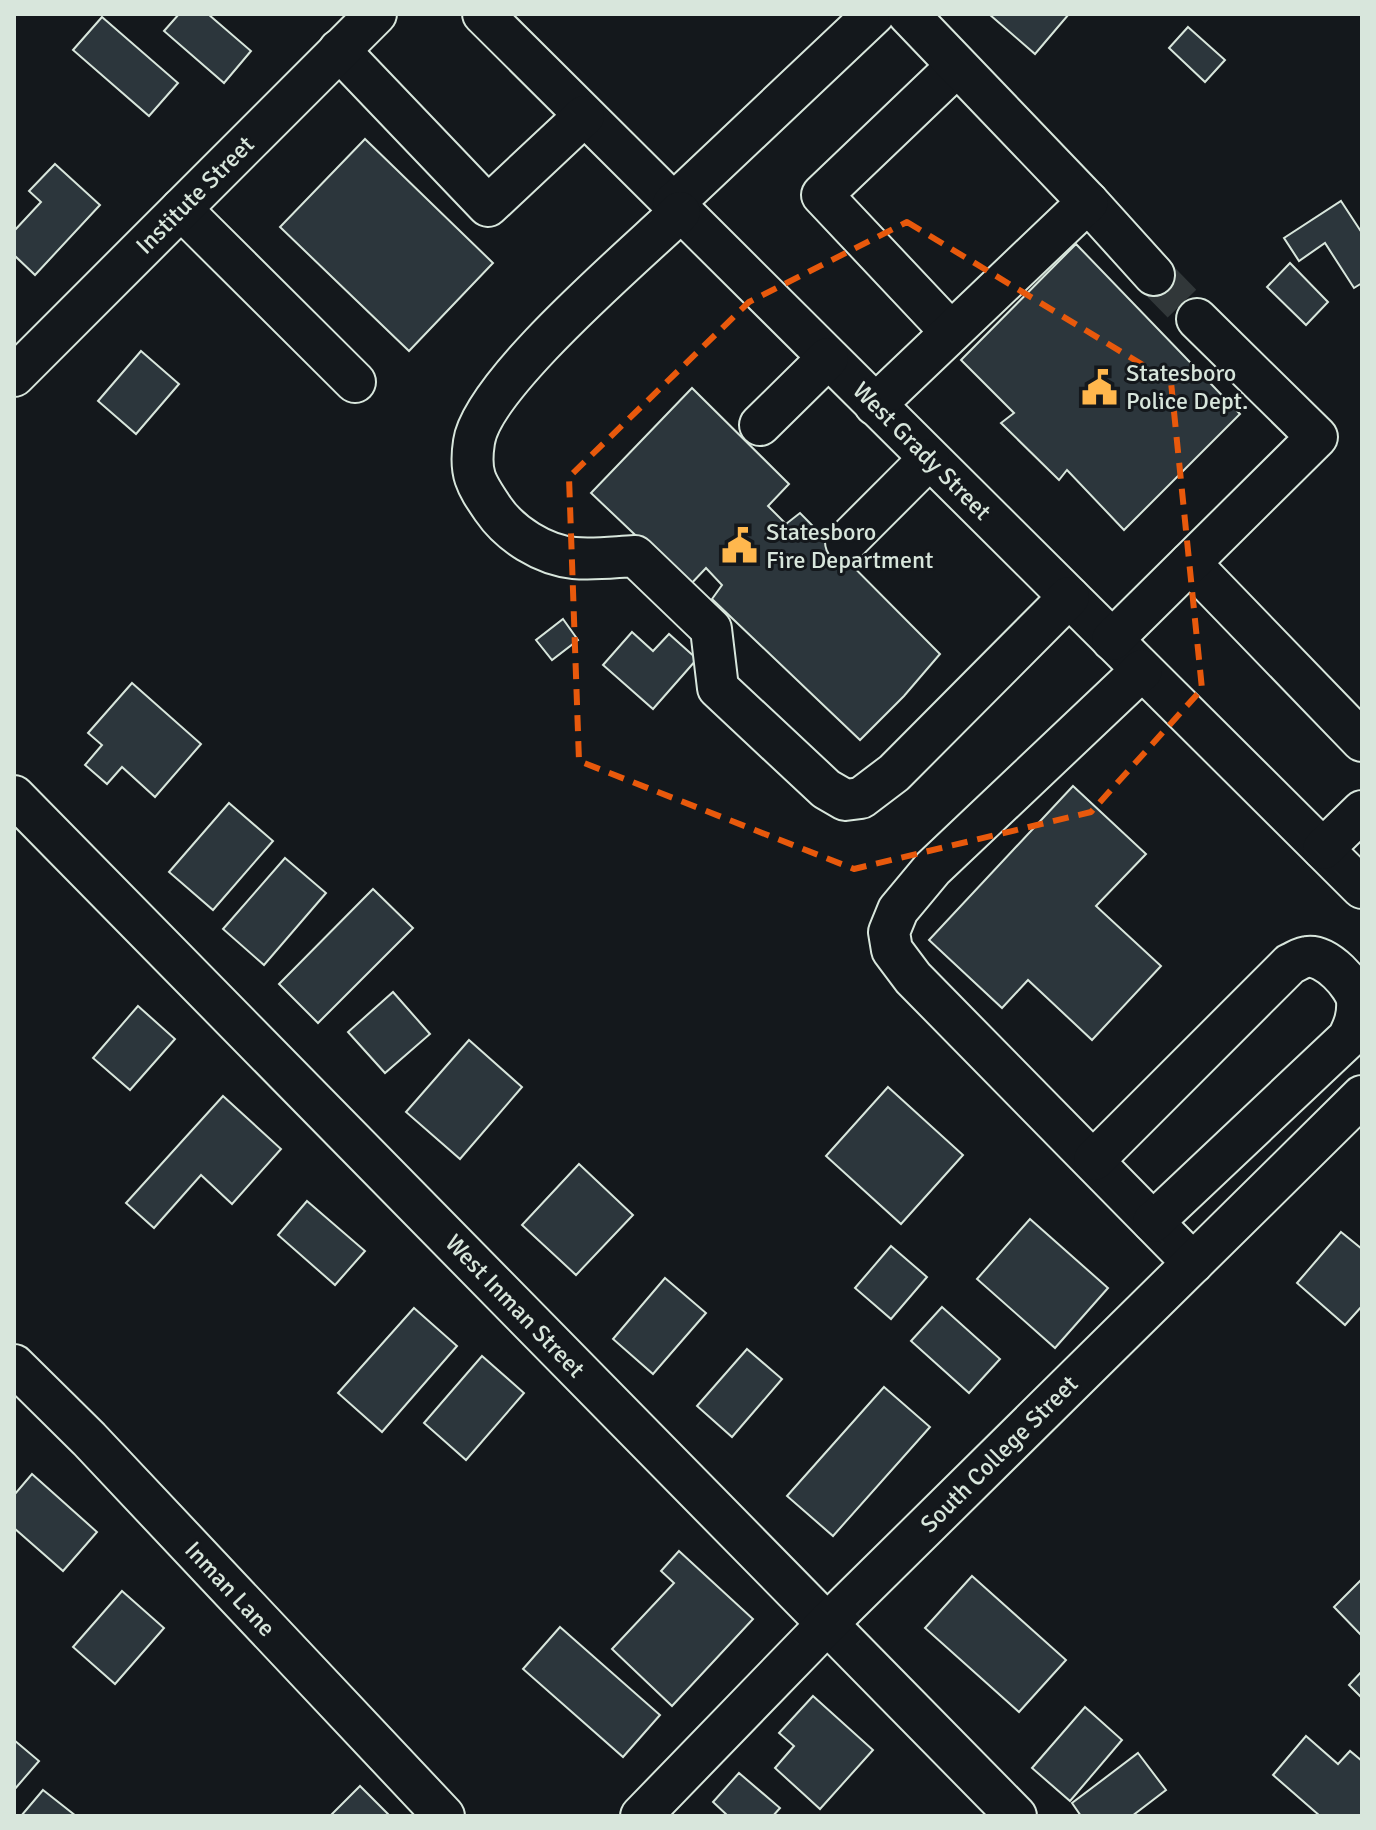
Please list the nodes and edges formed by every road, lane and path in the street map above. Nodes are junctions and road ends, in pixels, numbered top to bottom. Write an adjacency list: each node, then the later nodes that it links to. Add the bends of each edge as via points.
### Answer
1 (376, 14): 5 (street, Institute Street)
2 (483, 14): 7 (street, West Grady Street)
3 (874, 14): 9 (street)
4 (908, 14): 6 (street)
5 (339, 50): 7 (street, via 488,206); 10 (street, Institute Street)
6 (957, 66): 8 (street); 13 (street, via 822,195)
7 (584, 116): 9 (street, West Grady Street)
8 (1088, 202): 11 (street); 13 (street)
9 (677, 208): 14 (street, West Grady Street); 22 (street, via 491,402 474,439 474,480 502,522 540,549 573,558 635,556 711,629 718,688 826,789 845,800 861,798 894,773)
10 (181, 209): 15 (street, Institute Street); 16 (street)
11 (1154, 275)
12 (1197, 319): 21 (street, via 1317,437)
13 (951, 332): 17 (street)
14 (828, 358): 17 (street, West Grady Street); 18 (street)
15 (14, 376)
16 (355, 382)
17 (875, 405): 19 (street, West Grady Street)
18 (760, 425)
19 (929, 459): 20 (street); 22 (street, West Grady Street)
20 (846, 542)
21 (1190, 563): 23 (street); 25 (street)
22 (1069, 597): 23 (street, West Grady Street)
23 (1112, 640): 24 (street, West Grady Street)
24 (1142, 670): 28 (street, West Grady Street); 31 (street, via 933,868 898,910 889,932 892,950 913,978)
25 (1362, 741)
26 (14, 796): 35 (street, West Inman Street)
27 (1362, 811): 28 (street)
28 (1323, 849): 29 (street, West Grady Street)
29 (1362, 888)
30 (1362, 1096): 33 (street, South College Street)
31 (1094, 1160): 32 (street); 32 (street, via 1290,964 1308,957 1324,960 1340,973 1357,997 1357,1019 1348,1038)
32 (1153, 1222): 33 (street)
33 (1193, 1263): 35 (street, South College Street)
34 (14, 1365): 36 (street, Inman Lane)
35 (827, 1624): 37 (street, South College Street); 38 (street, West Inman Street)
36 (444, 1816)
37 (641, 1816)
38 (1016, 1816)

